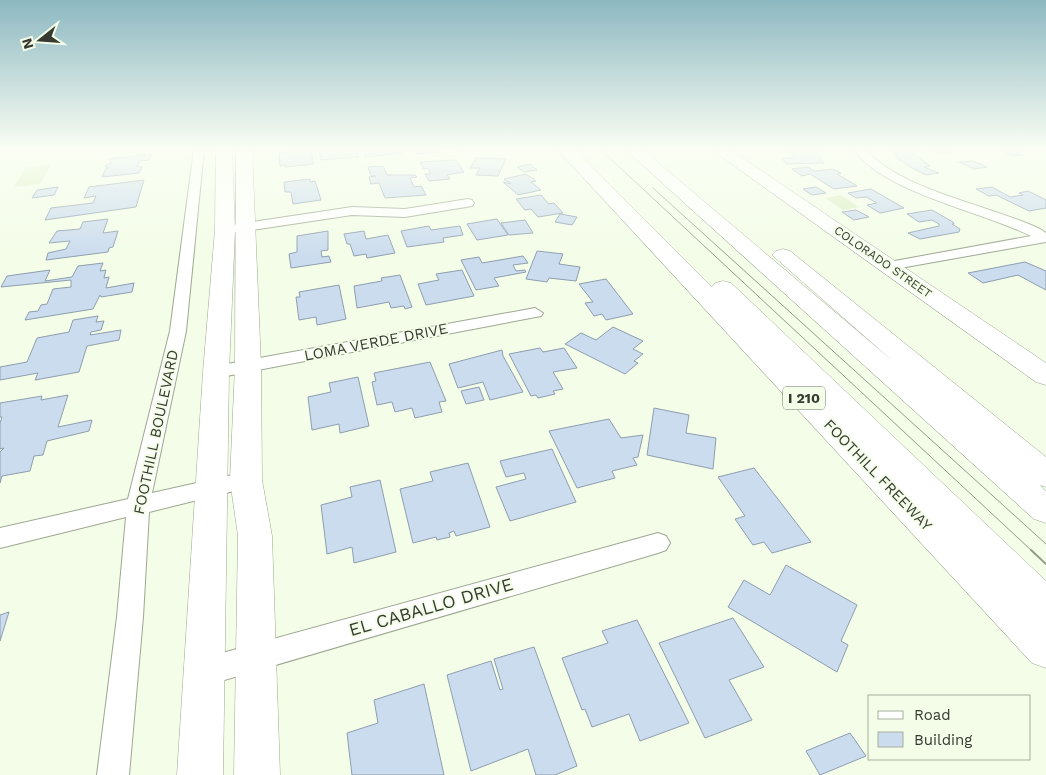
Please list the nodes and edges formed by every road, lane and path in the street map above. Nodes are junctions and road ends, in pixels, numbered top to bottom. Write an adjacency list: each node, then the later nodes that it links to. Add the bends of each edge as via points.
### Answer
1 (195, 185): 22 (street, FOOTHILL BOULEVARD, via 178,331)
2 (229, 185): 12 (main road)
3 (240, 185): 12 (main road)
4 (600, 185): 27 (main road, FOOTHILL FREEWAY / I 210)
5 (618, 185): 26 (main road)
6 (674, 185): 23 (main road)
7 (697, 185): 11 (main road)
8 (772, 185): 14 (main road, COLORADO STREET)
9 (915, 185): 13 (street)
10 (468, 203): 12 (street, via 405,213 352,211)
11 (748, 226)
12 (235, 228): 16 (main road); 17 (main road)
13 (1045, 237): 14 (street)
14 (889, 266): 18 (main road, COLORADO STREET)
15 (535, 313): 16 (street, LOMA VERDE DRIVE)
16 (248, 366): 17 (street, LOMA VERDE DRIVE); 21 (main road)
17 (216, 372): 21 (main road)
18 (1046, 376)
19 (1046, 457): 20 (main road, via 771,244)
20 (1046, 475)
21 (230, 484): 22 (street); 28 (main road, via 255,536); 29 (main road)
22 (138, 506): 24 (street); 30 (street, FOOTHILL BOULEVARD)
23 (1046, 510)
24 (0, 538)
25 (658, 543): 28 (street, EL CABALLO DRIVE)
26 (1046, 606)
27 (1045, 648)
28 (255, 658): 29 (street, EL CABALLO DRIVE); 32 (main road)
29 (204, 672): 31 (main road)
30 (114, 775)
31 (200, 775)
32 (257, 775)

